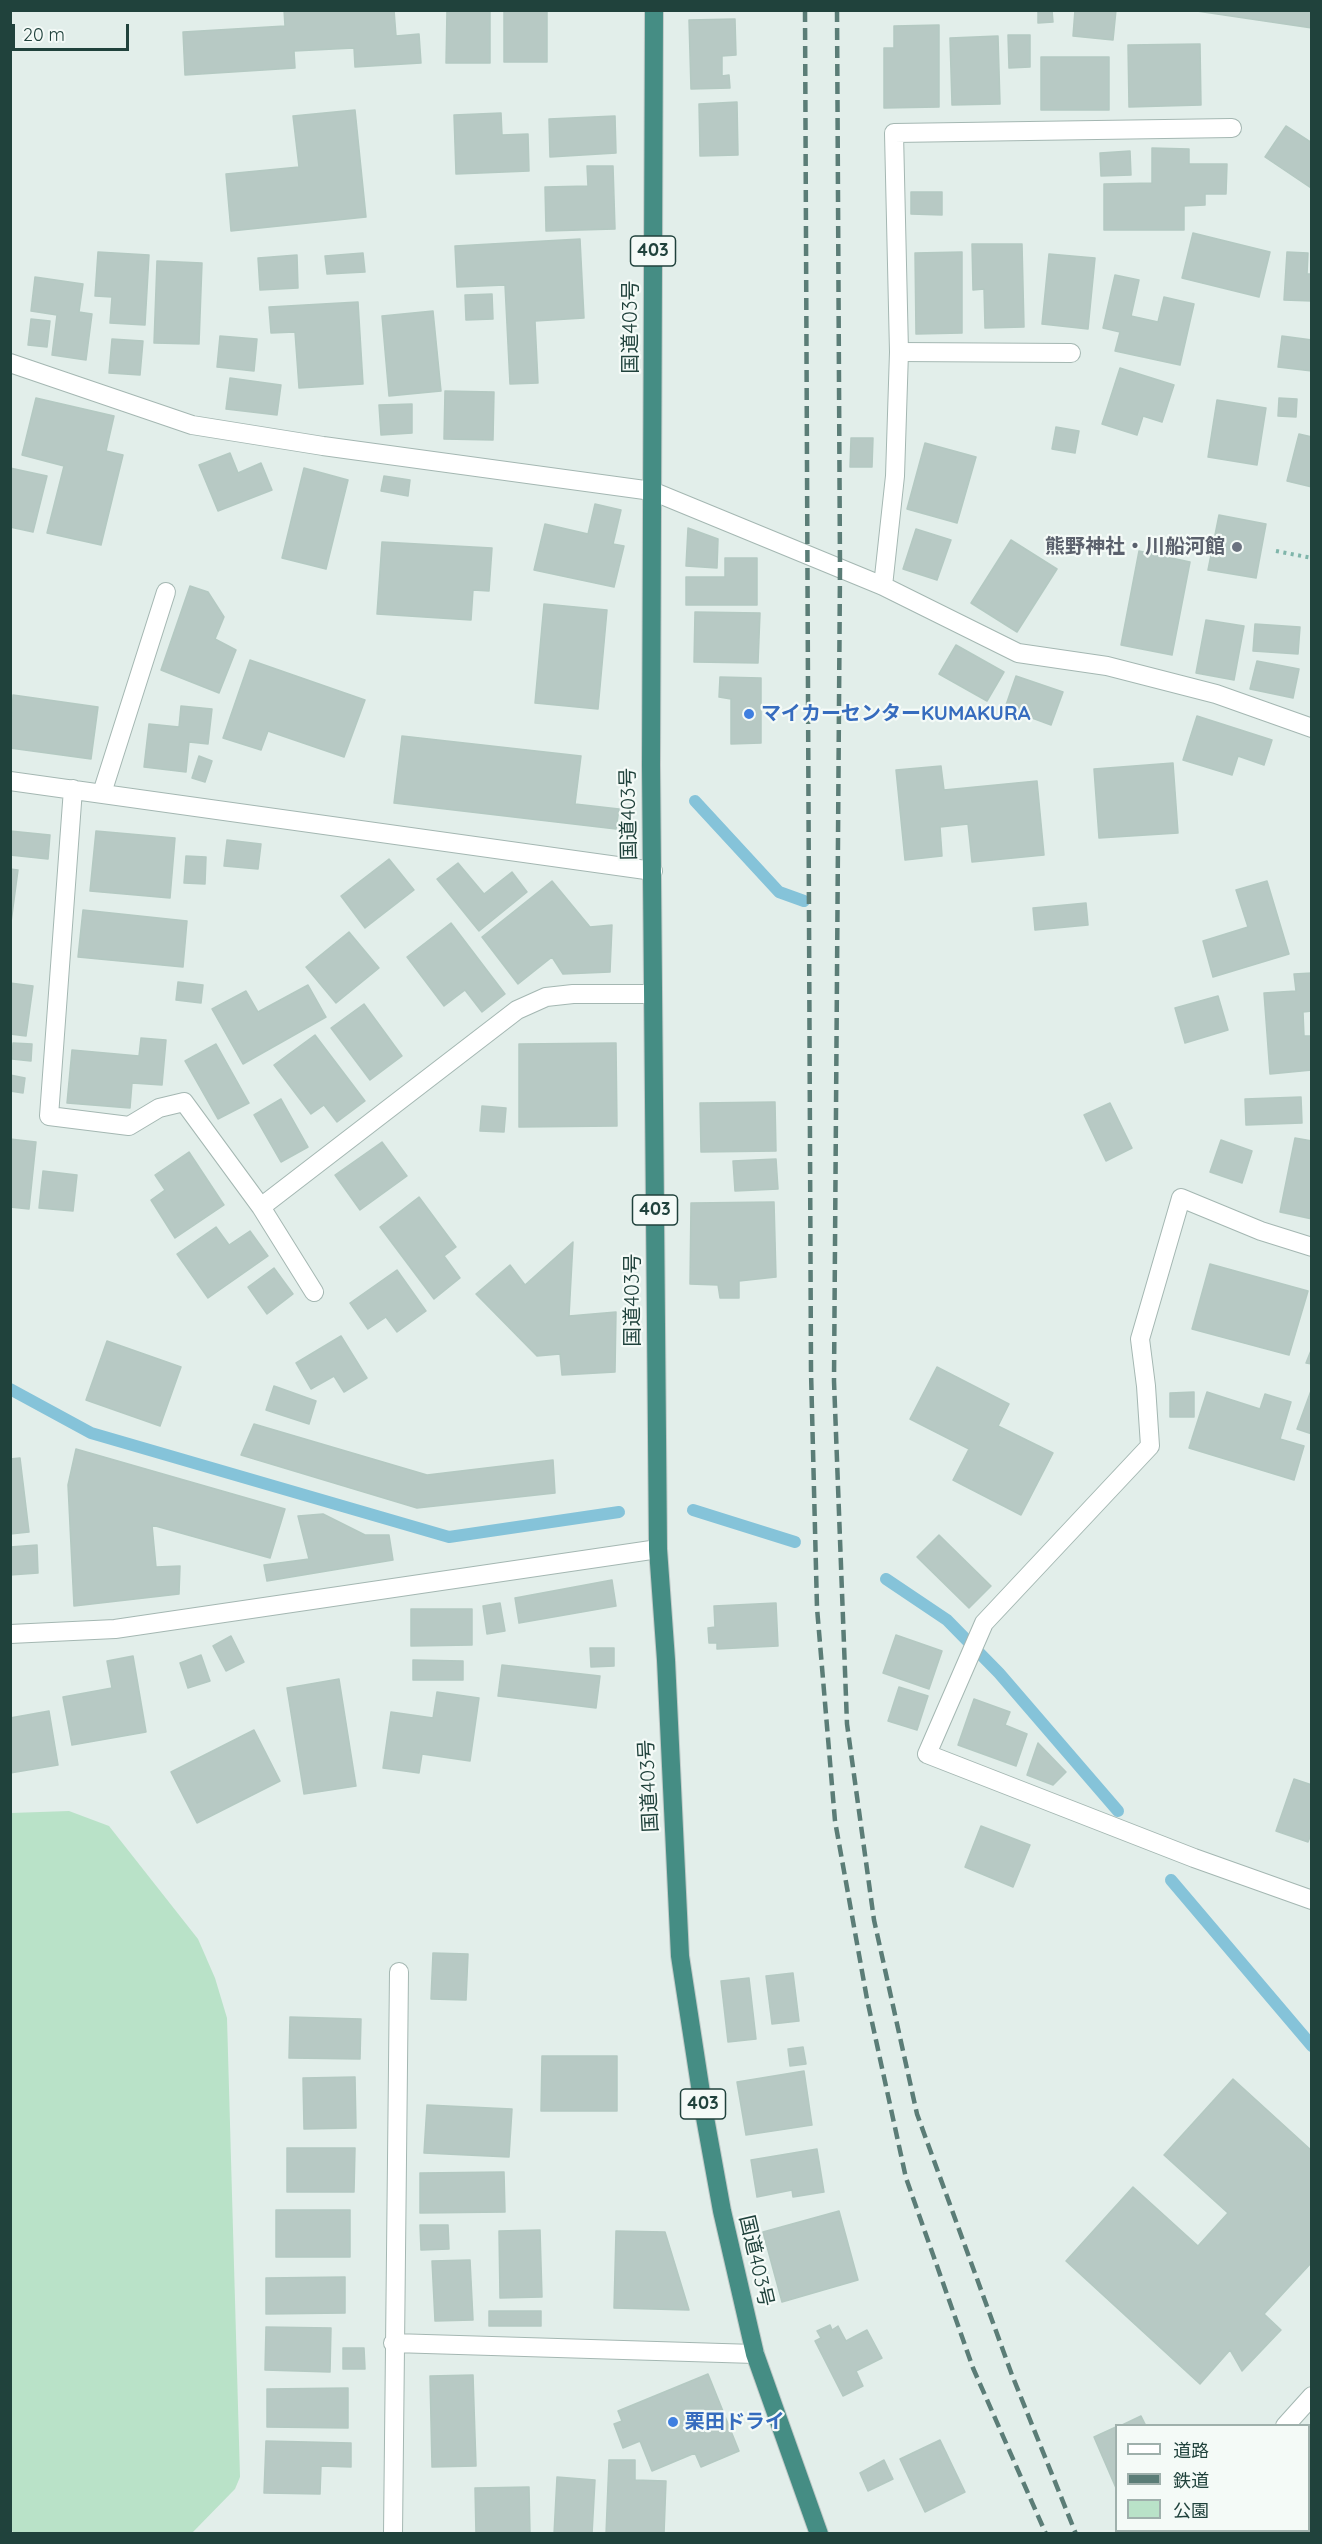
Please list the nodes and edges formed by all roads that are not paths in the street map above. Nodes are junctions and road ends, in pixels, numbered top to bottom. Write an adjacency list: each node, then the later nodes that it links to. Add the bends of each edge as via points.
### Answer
1 (654, 10): 6 (highway, 国道403号 / 403)
2 (1233, 128): 3 (street, via 894,133)
3 (899, 352): 4 (street); 7 (street, via 896,476)
4 (1071, 354)
5 (10, 363): 6 (street, via 192,425)
6 (652, 491): 7 (street); 13 (highway, 国道403号 / 403)
7 (883, 586): 9 (street, via 1018,652 1107,666 1216,694)
8 (166, 592): 12 (street)
9 (1311, 728)
10 (10, 781): 11 (street)
11 (73, 789): 12 (street); 15 (street, via 49,1116 129,1126 159,1108 184,1102)
12 (102, 793): 13 (street)
13 (653, 871): 14 (highway, 国道403号 / 403)
14 (653, 994): 15 (street, via 546,997 517,1010); 18 (highway, 国道403号 / 403)
15 (261, 1207): 17 (street)
16 (1311, 1247): 20 (street, via 1181,1198 1140,1339 1150,1446 984,1623 927,1754)
17 (314, 1292)
18 (658, 1549): 19 (street, via 115,1629); 23 (highway, 国道403号 / 403, via 680,1956 722,2211)
19 (10, 1634)
20 (1311, 1900)
21 (399, 1972): 22 (street)
22 (393, 2343): 23 (street); 26 (street)
23 (755, 2354): 27 (highway, 国道403号 / 403)
24 (1311, 2396): 25 (street)
25 (1287, 2424)
26 (393, 2534)
27 (819, 2534)

